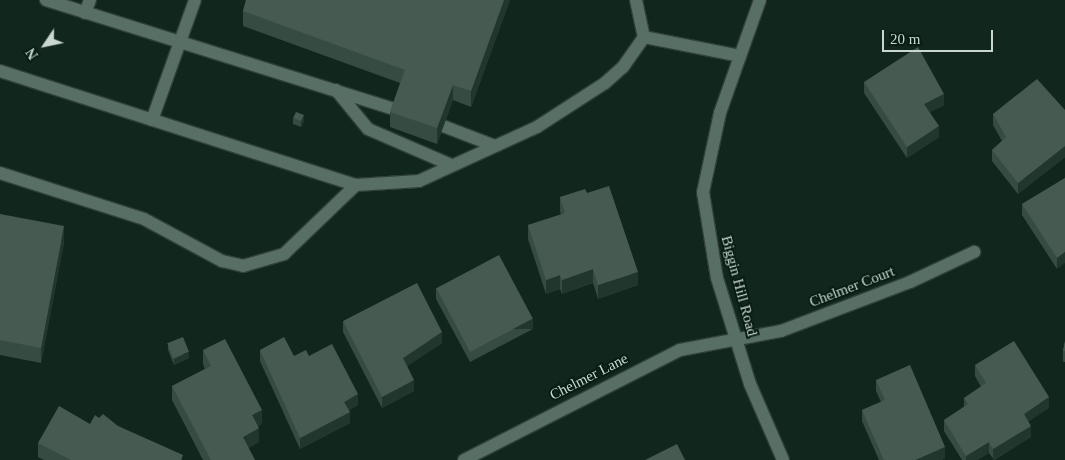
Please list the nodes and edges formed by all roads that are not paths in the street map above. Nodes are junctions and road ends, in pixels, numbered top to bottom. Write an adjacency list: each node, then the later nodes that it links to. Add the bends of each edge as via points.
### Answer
1 (46, 0): 6 (street)
2 (90, 0): 6 (street)
3 (195, 0): 8 (street)
4 (636, 0): 7 (street)
5 (760, 0): 9 (street, Biggin Hill Road)
6 (85, 14): 8 (street)
7 (644, 37): 9 (street); 15 (street, via 624,67 605,83 537,127)
8 (180, 42): 11 (street); 13 (street)
9 (740, 56): 20 (street, Biggin Hill Road, via 720,113 703,192 717,278)
10 (0, 71): 13 (street)
11 (336, 90): 12 (street); 16 (street, via 368,129)
12 (396, 110)
13 (152, 120): 18 (street)
14 (443, 126): 15 (street)
15 (495, 146): 16 (street)
16 (450, 165): 18 (street, via 419,181)
17 (0, 173): 18 (street, via 144,219 222,261 244,266 284,254)
18 (356, 184)
19 (974, 252): 20 (street, Chelmer Court, via 910,282 781,331)
20 (736, 340): 21 (street, Chelmer Lane, via 680,350 648,364); 22 (street, Biggin Hill Road)
21 (464, 460)
22 (783, 460)

